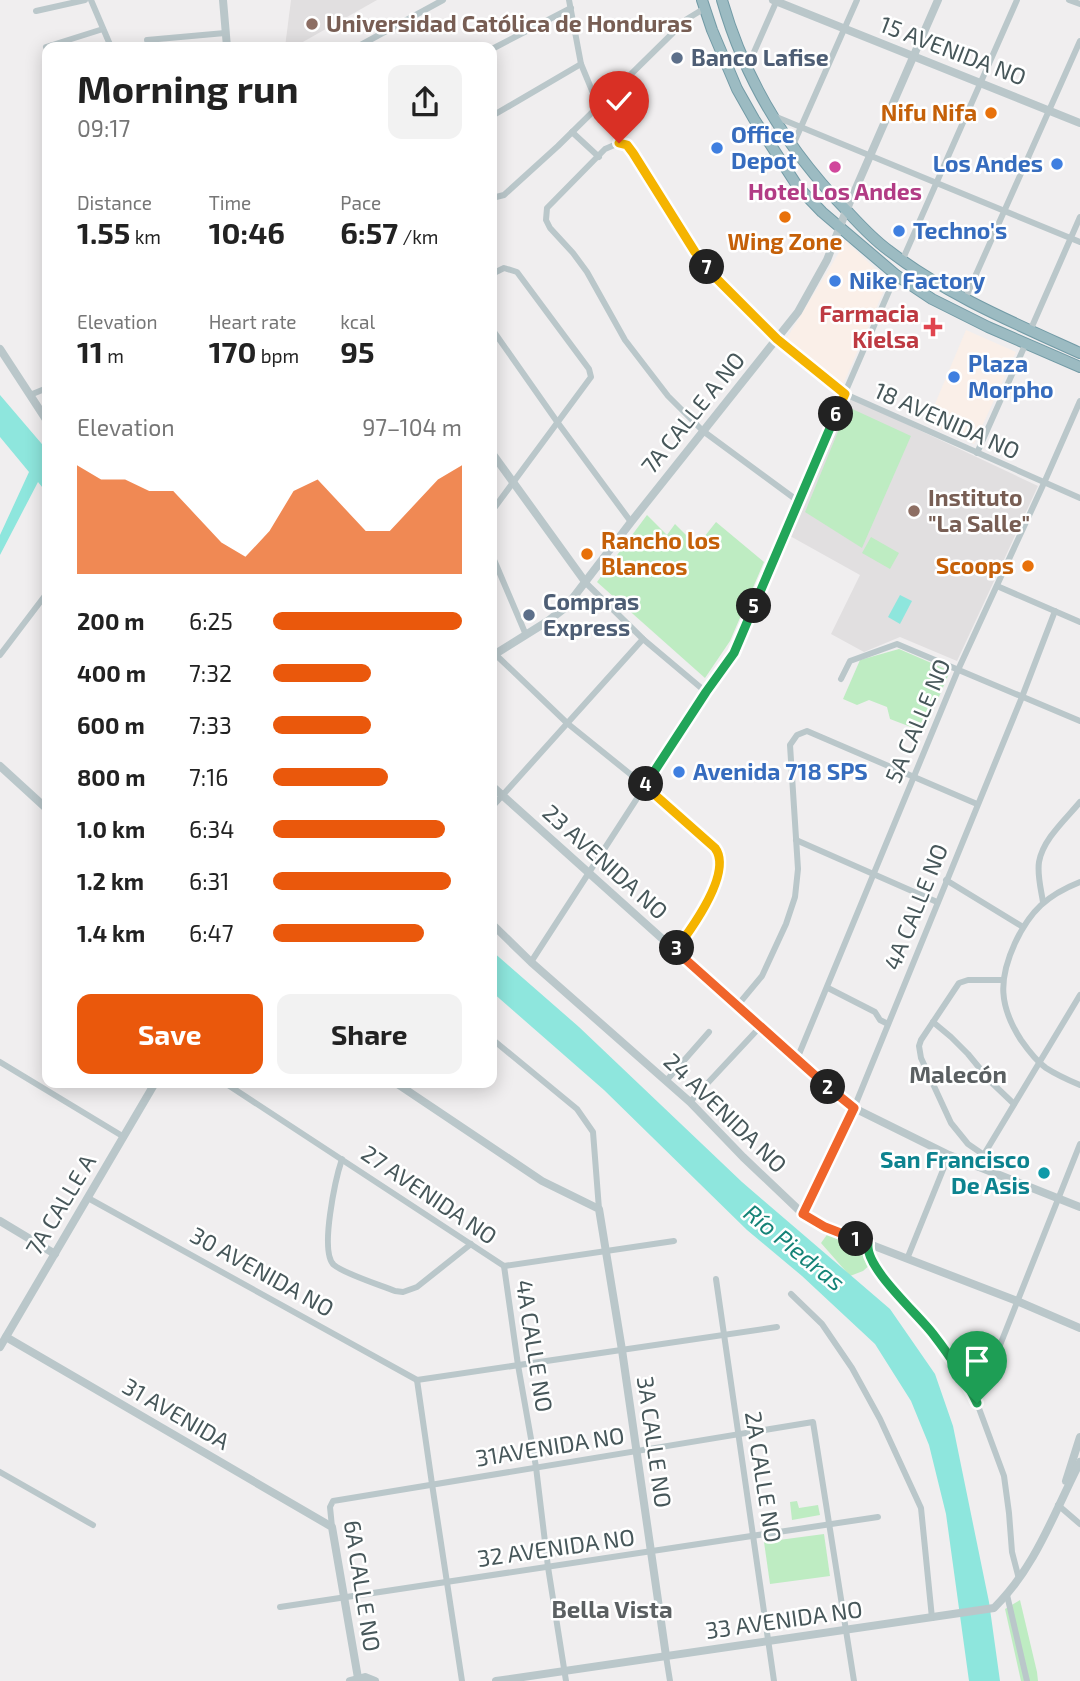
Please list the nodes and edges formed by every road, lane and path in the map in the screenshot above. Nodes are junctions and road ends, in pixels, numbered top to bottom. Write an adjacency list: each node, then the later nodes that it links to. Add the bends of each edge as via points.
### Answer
1 (85, 0): 14 (street)
2 (91, 0): 15 (street)
3 (223, 0): 17 (street)
4 (443, 0): 23 (street)
5 (722, 0): 27 (highway)
6 (857, 0): 16 (street)
7 (938, 0): 25 (street, 7A CALLE A NO)
8 (1017, 0): 28 (street)
9 (1069, 0): 13 (street)
10 (776, 1): 16 (street, 15 AVENIDA NO); 27 (street)
11 (570, 4): 24 (street); 26 (street)
12 (704, 4): 29 (street); 44 (highway, via 737,89 766,141 798,187)
13 (1080, 4)
14 (36, 10)
15 (103, 29): 20 (street); 21 (street)
16 (844, 29): 25 (street, 15 AVENIDA NO); 34 (street)
17 (225, 33): 18 (street); 22 (street)
18 (146, 40)
19 (1080, 41): 30 (street)
20 (62, 42)
21 (109, 42)
22 (226, 42)
23 (366, 42)
24 (497, 46)
25 (913, 57): 28 (street, 15 AVENIDA NO); 38 (street, 7A CALLE A NO)
26 (582, 64): 29 (street); 31 (street)
27 (747, 68): 32 (highway)
28 (981, 82): 30 (street, 15 AVENIDA NO); 39 (street)
29 (598, 105): 35 (street)
30 (1049, 110): 33 (street, 15 AVENIDA NO); 41 (street)
31 (497, 113)
32 (772, 115): 34 (street); 36 (highway)
33 (1080, 123)
34 (801, 127): 36 (street); 38 (street)
35 (572, 132): 37 (street); 40 (street)
36 (793, 147): 42 (highway)
37 (599, 156): 53 (street, 18 AVENIDA NO, via 619,143 627,145 695,252); 64 (street, via 547,208 546,220 587,272 639,359 667,396)
38 (870, 156): 39 (street); 42 (street, 7A CALLE A NO)
39 (937, 183): 41 (street); 47 (street)
40 (497, 197)
41 (1005, 210): 45 (street); 50 (street)
42 (846, 211): 44 (street, 7A CALLE A NO); 47 (highway)
43 (1080, 217): 45 (street)
44 (840, 230): 49 (highway); 53 (street, 7A CALLE A NO, via 813,287)
45 (1071, 238): 46 (street); 51 (street)
46 (1080, 242)
47 (903, 259): 50 (highway)
48 (497, 272): 63 (street, via 504,268 517,272 589,369 588,383)
49 (896, 275): 54 (highway, via 932,299); 59 (street)
50 (965, 299): 51 (highway)
51 (1030, 331): 56 (highway)
52 (497, 335): 63 (street)
53 (777, 339): 59 (street, 18 AVENIDA NO); 64 (street, 7A CALLE A NO)
54 (1026, 344): 57 (highway); 65 (street)
55 (0, 349): 60 (street)
56 (1080, 353)
57 (1080, 367)
58 (42, 389): 60 (street)
59 (845, 394): 65 (street, 18 AVENIDA NO); 70 (street)
60 (30, 395): 62 (street)
61 (1080, 401): 68 (street, 5A CALLE NO)
62 (42, 413)
63 (558, 423): 67 (street); 72 (street)
64 (703, 431): 70 (street); 72 (street, 7A CALLE A NO)
65 (977, 453): 68 (street, 18 AVENIDA NO)
66 (497, 460): 67 (street)
67 (514, 482): 71 (street); 74 (street)
68 (1044, 483): 69 (street, 18 AVENIDA NO); 75 (street, 5A CALLE NO)
69 (1080, 498)
70 (798, 501): 86 (street, via 734,653)
71 (497, 504)
72 (631, 522): 74 (street, 7A CALLE A NO)
73 (497, 567): 79 (street)
74 (586, 583): 79 (street, 7A CALLE A NO, via 566,607); 80 (street)
75 (997, 586): 77 (street); 84 (street, 5A CALLE NO)
76 (42, 600): 82 (street)
77 (1055, 611): 78 (street); 87 (street, 4A CALLE NO)
78 (1080, 622)
79 (526, 635): 81 (street, 7A CALLE A NO)
80 (643, 639): 86 (street); 89 (street)
81 (497, 653)
82 (0, 655)
83 (497, 659): 89 (street)
84 (958, 670): 85 (street, via 897,644 849,662); 87 (street); 91 (street, 5A CALLE NO)
85 (841, 679)
86 (706, 692): 92 (street)
87 (1022, 696): 88 (street); 98 (street, 4A CALLE NO)
88 (1080, 721)
89 (568, 723): 92 (street); 94 (street)
90 (0, 766): 97 (street)
91 (913, 776): 98 (street); 99 (street, via 807,731 797,735 790,745); 101 (street, 5A CALLE NO)
92 (645, 786): 100 (street); 108 (street, via 720,854 712,890)
93 (497, 790): 94 (street, 23 AVENIDA NO)
94 (502, 795): 95 (street); 100 (street, 23 AVENIDA NO)
95 (497, 801)
96 (1080, 802): 105 (street, via 1042,852)
97 (42, 804)
98 (977, 804): 102 (street, 4A CALLE NO)
99 (796, 840): 101 (street); 113 (street, via 795,897 786,924 761,976)
100 (588, 873): 108 (street, 23 AVENIDA NO); 109 (street)
101 (873, 874): 104 (street); 111 (street, 5A CALLE NO)
102 (946, 880): 104 (street, 4A CALLE NO); 106 (street)
103 (1080, 882): 105 (street)
104 (937, 902): 115 (street, 4A CALLE NO)
105 (1043, 902): 106 (street)
106 (1023, 927): 110 (street)
107 (497, 929): 109 (street, 24 AVENIDA NO)
108 (675, 950): 113 (street, 23 AVENIDA NO)
109 (531, 962): 124 (street, 24 AVENIDA NO)
110 (1003, 980): 116 (street, via 963,981); 123 (street, via 1011,1025)
111 (828, 988): 114 (street); 121 (street, 5A CALLE NO)
112 (1080, 995): 123 (street)
113 (737, 1006): 118 (street, 23 AVENIDA NO)
114 (875, 1012): 115 (street); 117 (street)
115 (892, 1014): 117 (street, 4A CALLE NO)
116 (933, 1022): 132 (street); 137 (street, via 921,1040 921,1058 951,1123)
117 (888, 1024): 133 (street, 4A CALLE NO)
118 (761, 1027): 121 (street, 23 AVENIDA NO); 131 (street)
119 (709, 1032): 124 (street)
120 (497, 1043): 143 (street, via 577,1109 593,1132)
121 (797, 1059): 133 (street, 23 AVENIDA NO)
122 (0, 1062): 126 (street)
123 (1040, 1063): 125 (street); 132 (street)
124 (666, 1081): 131 (street, 24 AVENIDA NO)
125 (1080, 1085)
126 (42, 1087)
127 (43, 1088): 134 (street)
128 (152, 1088): 134 (street, 7A CALLE A)
129 (233, 1088): 138 (street, 27 AVENIDA NO)
130 (403, 1088): 143 (street, via 542,1181)
131 (690, 1102): 144 (street, 24 AVENIDA NO)
132 (1014, 1104): 137 (street)
133 (854, 1108): 136 (street, 23 AVENIDA NO); 144 (street, 4A CALLE NO)
134 (124, 1137): 140 (street, 7A CALLE A)
135 (1080, 1144): 141 (street)
136 (950, 1155): 139 (street, 23 AVENIDA NO); 151 (street)
137 (984, 1155): 139 (street)
138 (342, 1158): 147 (street, 27 AVENIDA NO); 147 (street, via 332,1195 328,1256 332,1264 395,1291 410,1290)
139 (977, 1166): 141 (street, 23 AVENIDA NO)
140 (88, 1198): 150 (street, 7A CALLE A); 163 (street, 30 AVENIDA NO)
141 (1058, 1198): 142 (street, 23 AVENIDA NO); 155 (street)
142 (1080, 1207)
143 (599, 1209): 149 (street, 3A CALLE NO)
144 (803, 1214): 148 (street, 24 AVENIDA NO)
145 (0, 1222): 150 (street)
146 (674, 1241): 149 (street, 27 AVENIDA NO)
147 (471, 1244): 152 (street, 27 AVENIDA NO)
148 (868, 1244): 151 (street, 24 AVENIDA NO); 164 (street, via 881,1277 933,1333)
149 (606, 1251): 152 (street, 27 AVENIDA NO); 161 (street, 3A CALLE NO)
150 (55, 1254): 159 (street, 7A CALLE A)
151 (907, 1259): 155 (street, 24 AVENIDA NO)
152 (504, 1266): 162 (street, 4A CALLE NO)
153 (716, 1279): 158 (street, 2A CALLE NO)
154 (791, 1294): 187 (street, via 822,1324 852,1368 921,1508)
155 (1017, 1301): 157 (street, 24 AVENIDA NO); 164 (street)
156 (777, 1327): 158 (street)
157 (1080, 1328)
158 (724, 1335): 161 (street); 165 (street, 2A CALLE NO)
159 (3, 1336): 160 (street, 7A CALLE A); 178 (street, 31 AVENIDA)
160 (0, 1347)
161 (622, 1350): 162 (street); 167 (street, 3A CALLE NO)
162 (518, 1365): 163 (street); 169 (street, 4A CALLE NO)
163 (417, 1380): 171 (street)
164 (977, 1403): 182 (street, via 1004,1476)
165 (738, 1434): 167 (street, 31AVENIDA NO); 177 (street, 31AVENIDA NO, via 813,1422); 179 (street, 2A CALLE NO)
166 (1080, 1439): 173 (street)
167 (636, 1451): 169 (street, 31AVENIDA NO); 180 (street, 3A CALLE NO)
168 (1080, 1462): 173 (street)
169 (536, 1467): 171 (street, 31AVENIDA NO); 181 (street, 4A CALLE NO)
170 (0, 1472): 176 (street)
171 (432, 1484): 172 (street, 31AVENIDA NO); 183 (street)
172 (333, 1500): 178 (street, 6A CALLE NO)
173 (1058, 1505): 175 (street); 182 (street)
174 (878, 1517): 177 (street, 32 AVENIDA NO)
175 (1080, 1524)
176 (93, 1525)
177 (830, 1525): 179 (street, 32 AVENIDA NO); 188 (street)
178 (332, 1527): 185 (street, 6A CALLE NO)
179 (754, 1536): 180 (street, 32 AVENIDA NO); 189 (street, 2A CALLE NO)
180 (651, 1551): 181 (street, 32 AVENIDA NO); 190 (street, 3A CALLE NO)
181 (548, 1567): 183 (street, 32 AVENIDA NO); 191 (street, 4A CALLE NO)
182 (1019, 1579): 184 (street)
183 (447, 1582): 185 (street, 32 AVENIDA NO); 194 (street)
184 (1007, 1595): 187 (street, 33 AVENIDA NO, via 994,1608); 200 (street)
185 (345, 1597): 186 (street, 32 AVENIDA NO); 192 (street, 6A CALLE NO)
186 (280, 1606)
187 (932, 1618): 188 (street, 33 AVENIDA NO)
188 (846, 1630): 189 (street, 33 AVENIDA NO); 199 (street)
189 (769, 1642): 190 (street, 33 AVENIDA NO); 198 (street, 2A CALLE NO)
190 (666, 1656): 191 (street, 33 AVENIDA NO); 197 (street, 3A CALLE NO)
191 (565, 1671): 195 (street, 33 AVENIDA NO); 196 (street, 4A CALLE NO)
192 (354, 1679): 193 (street)
193 (375, 1681)
194 (462, 1681)
195 (496, 1681)
196 (566, 1681)
197 (670, 1681)
198 (774, 1681)
199 (854, 1681)
200 (1027, 1681)

